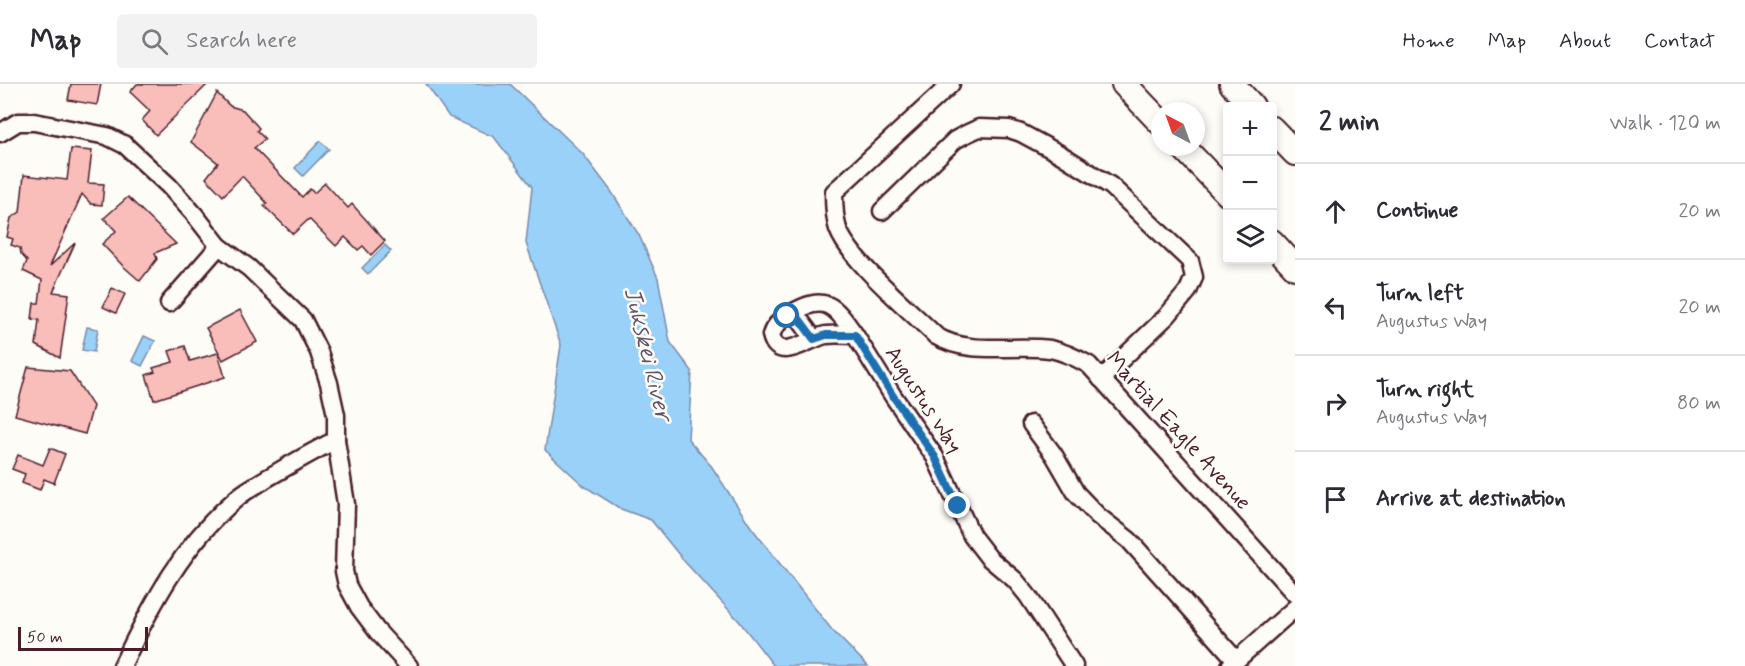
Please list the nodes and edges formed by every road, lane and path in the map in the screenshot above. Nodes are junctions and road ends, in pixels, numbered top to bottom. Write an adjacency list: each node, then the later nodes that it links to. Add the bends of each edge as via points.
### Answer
1 (951, 84): 19 (street, Martial Eagle Avenue, via 834,192 838,229 852,254 936,336 965,347 1052,350 1074,356)
2 (1124, 84): 5 (main road)
3 (1232, 84): 4 (main road)
4 (1248, 102)
5 (1151, 112)
6 (0, 134): 12 (street, via 18,122 34,122 107,136 125,145 169,186)
7 (1277, 134): 8 (main road)
8 (1295, 153)
9 (1191, 156): 10 (main road)
10 (1223, 190)
11 (882, 211): 19 (street, via 955,141 979,128 1021,133 1112,186 1190,261 1194,277 1188,291 1167,316)
12 (219, 246): 15 (street); 21 (street, via 257,275 303,320 320,352 329,383 336,415)
13 (1277, 248): 14 (main road)
14 (1295, 267)
15 (169, 303)
16 (794, 312): 17 (street, Augustus Way, via 824,303 839,312); 18 (street); 18 (street, Augustus Way, via 772,331 774,344 787,350)
17 (855, 335): 18 (street, Augustus Way); 27 (street, Augustus Way, via 935,457 972,536 1028,596)
18 (814, 339)
19 (1101, 379): 22 (street, Martial Eagle Avenue)
20 (1031, 424): 24 (street, via 1076,493 1129,540)
21 (336, 440): 25 (street, via 302,456 239,496 202,531 174,568); 26 (street, via 346,504 347,585 377,631)
22 (1295, 594)
23 (1295, 608): 24 (street)
24 (1233, 663)
25 (122, 666)
26 (409, 666)
27 (1074, 666)

